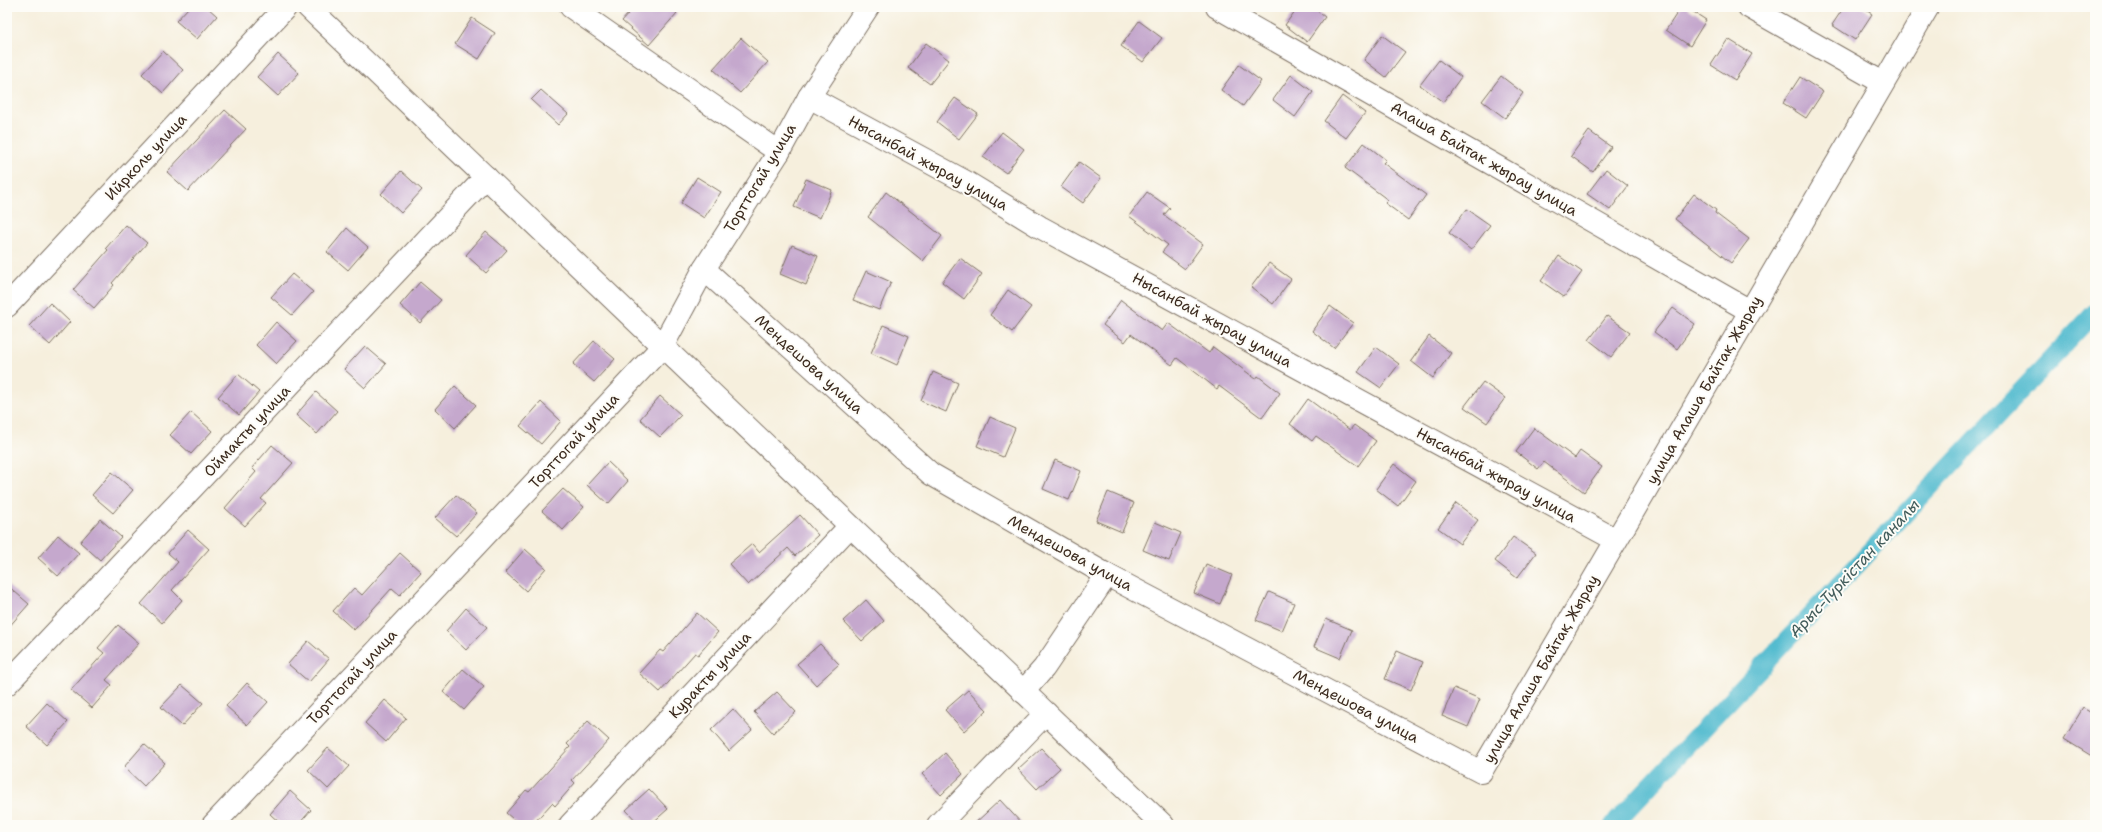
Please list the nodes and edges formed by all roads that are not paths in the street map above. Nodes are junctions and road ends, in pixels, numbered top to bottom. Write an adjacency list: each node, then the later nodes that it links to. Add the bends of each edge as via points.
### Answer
1 (286, 7): 13 (street, Ийрколь улица)
2 (308, 7): 11 (street)
3 (571, 7): 10 (street)
4 (868, 7): 9 (street, Торттогай улица)
5 (1217, 7): 14 (street, Алаша Байтак жырау улица)
6 (1748, 7): 8 (street)
7 (1928, 7): 8 (street, улица Алаша Байтақ Жырау)
8 (1883, 83): 14 (street, улица Алаша Байтақ Жырау)
9 (809, 97): 10 (street, Торттогай улица); 17 (street, Нысанбай жырау улица)
10 (779, 152): 12 (street, Торттогай улица)
11 (486, 177): 15 (street); 19 (street, Оймакты улица)
12 (704, 269): 15 (street, Торттогай улица); 18 (street, Мендешова улица, via 931,474)
13 (7, 306)
14 (1750, 311): 17 (street, улица Алаша Байтақ Жырау)
15 (662, 347): 16 (street); 23 (street, Торттогай улица)
16 (850, 526): 20 (street); 24 (street, Куракты улица)
17 (1616, 540): 22 (street, улица Алаша Байтақ Жырау)
18 (1107, 575): 20 (street, via 1044,668); 22 (street, Мендешова улица)
19 (7, 684)
20 (1023, 692): 21 (street)
21 (1046, 713): 25 (street); 26 (street)
22 (1481, 772)
23 (214, 825)
24 (570, 825)
25 (938, 825)
26 (1163, 825)

